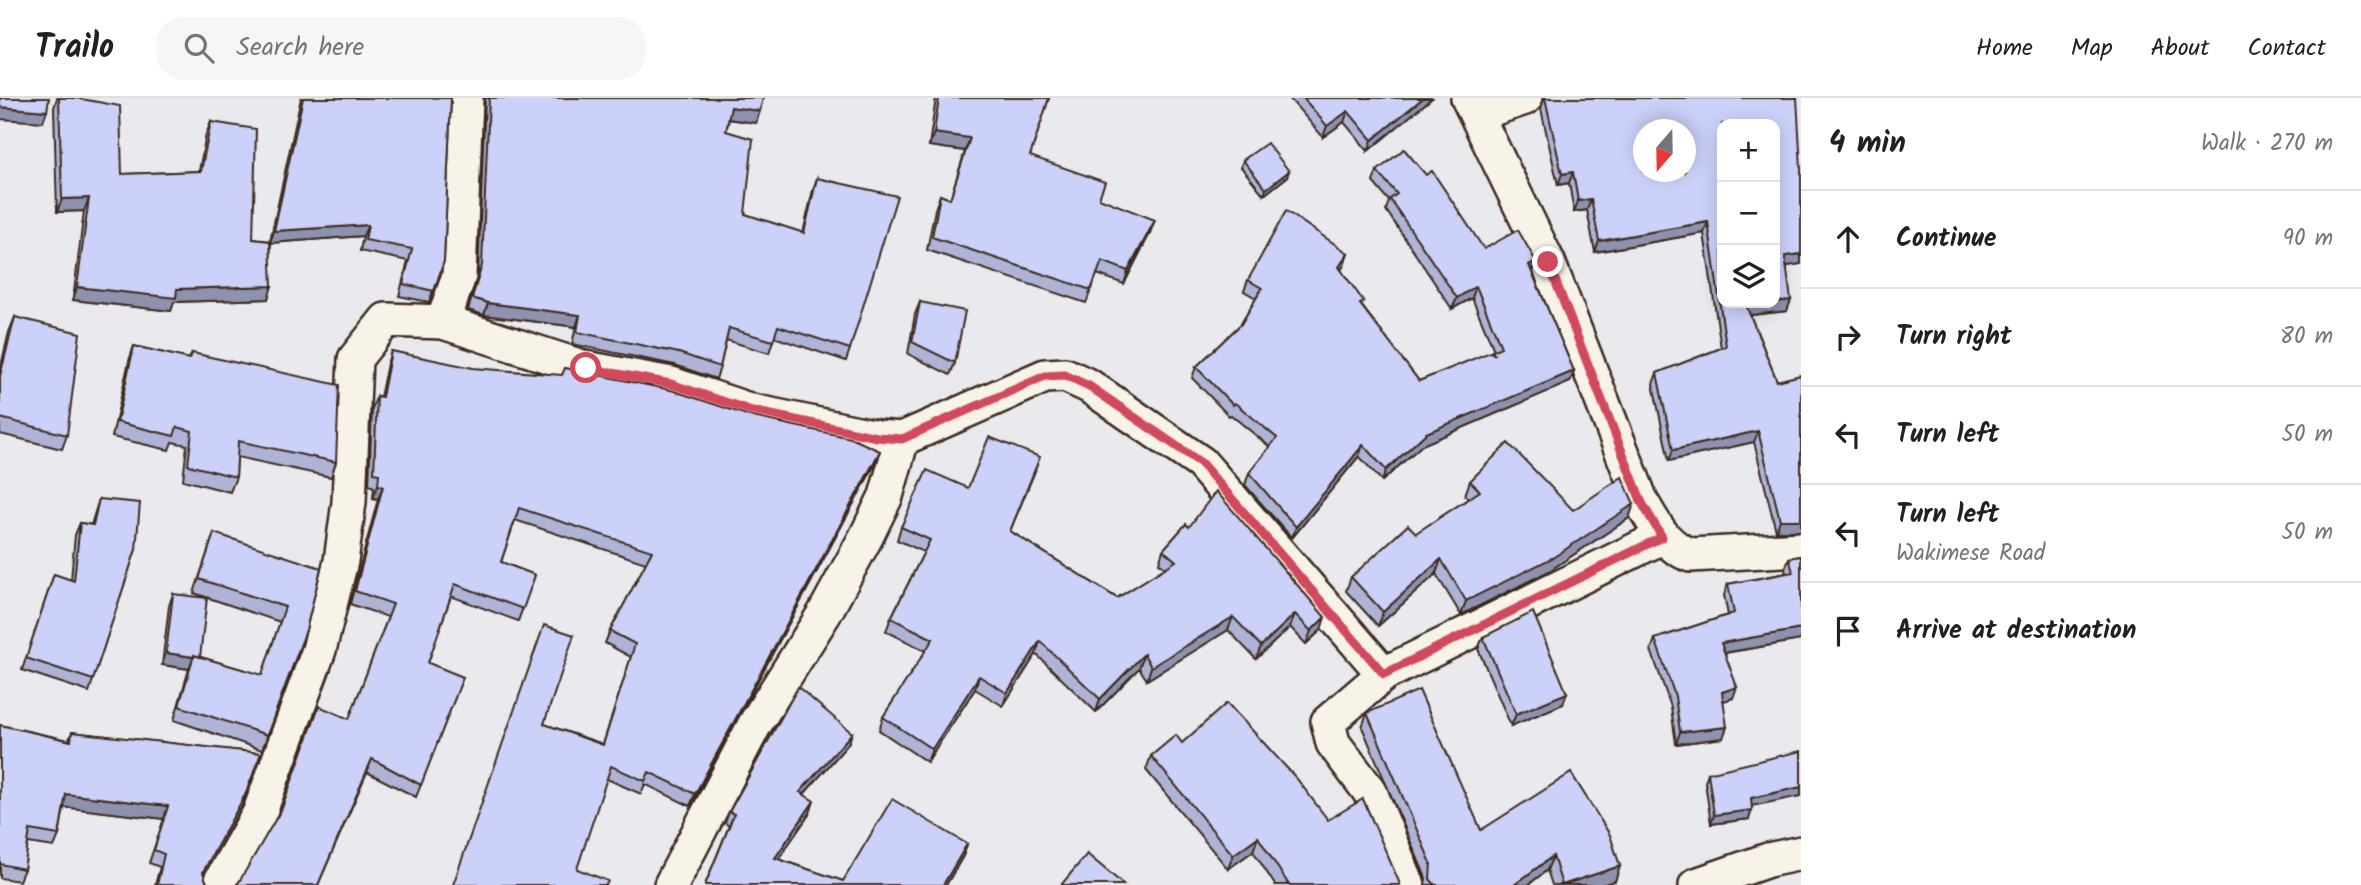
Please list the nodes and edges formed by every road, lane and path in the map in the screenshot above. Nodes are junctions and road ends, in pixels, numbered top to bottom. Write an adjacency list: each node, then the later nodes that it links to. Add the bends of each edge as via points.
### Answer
1 (466, 98): 4 (street, via 458,276)
2 (1525, 98): 3 (street)
3 (1472, 106): 6 (street, via 1548,262 1642,503)
4 (443, 322): 5 (street, via 586,368 671,384 752,411); 10 (street, via 386,320 355,359 349,502 341,561 319,650 259,814)
5 (902, 439): 8 (street, via 1045,376 1065,375 1089,386 1201,463); 11 (street, via 886,496 866,537 755,724)
6 (1662, 537): 7 (street, via 1691,555); 8 (street)
7 (1801, 549)
8 (1384, 674): 12 (street, via 1328,722 1333,743 1370,792)
9 (1801, 853): 13 (street)
10 (218, 885)
11 (671, 885)
12 (1408, 885)
13 (1696, 885)

